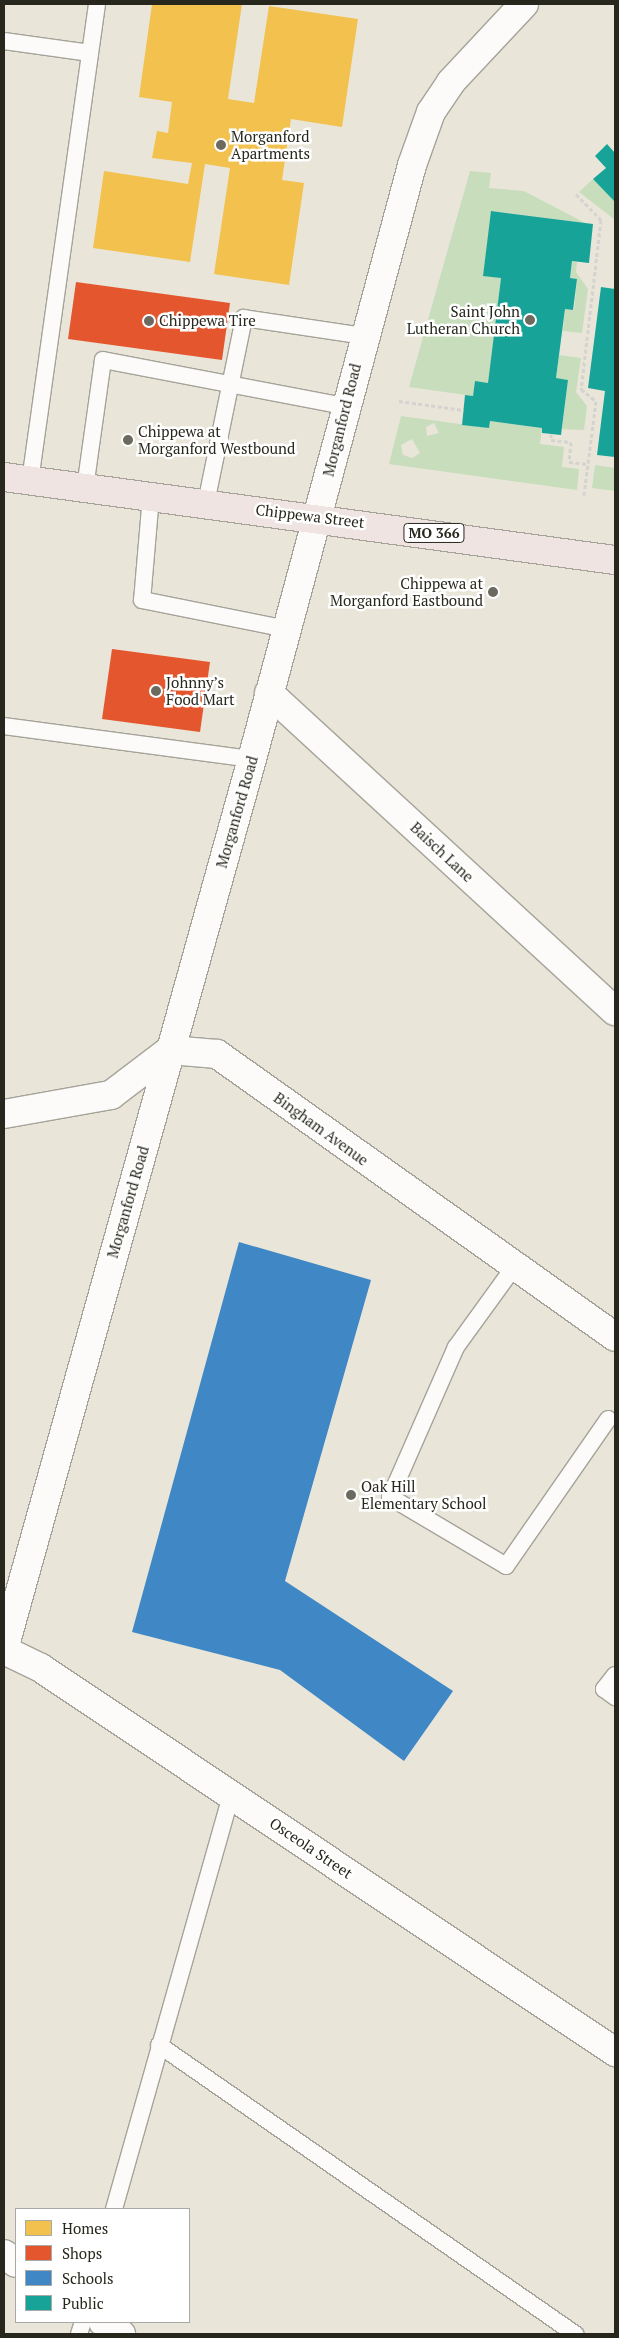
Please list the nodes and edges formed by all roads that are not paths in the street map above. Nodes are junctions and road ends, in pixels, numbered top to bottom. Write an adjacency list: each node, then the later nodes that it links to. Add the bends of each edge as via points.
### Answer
1 (97, 4): 4 (lane)
2 (524, 4): 5 (street, Morganford Road, via 472,57 431,112 412,165)
3 (4, 41): 4 (lane)
4 (90, 53): 8 (lane)
5 (364, 336): 6 (lane, via 244,318); 7 (street, Morganford Road)
6 (231, 384): 7 (lane); 9 (lane, via 103,360); 11 (lane)
7 (345, 406): 12 (street, Morganford Road)
8 (17, 479): 9 (main road, Chippewa Street / MO 366)
9 (85, 488): 10 (main road, Chippewa Street / MO 366)
10 (151, 496): 11 (main road, Chippewa Street / MO 366); 14 (lane, via 142,600)
11 (206, 503): 12 (main road, Chippewa Street / MO 366)
12 (318, 517): 13 (main road, Chippewa Street / MO 366); 14 (street, Morganford Road)
13 (615, 560)
14 (287, 628): 15 (street, Morganford Road)
15 (269, 693): 17 (street, Morganford Road); 18 (street, Baisch Lane)
16 (4, 726): 17 (lane)
17 (252, 759): 19 (street, Morganford Road)
18 (615, 1010)
19 (170, 1050): 20 (street, via 111,1095); 21 (street, Bingham Avenue, via 217,1054); 24 (street, Morganford Road)
20 (4, 1114)
21 (514, 1267): 22 (street, Bingham Avenue); 23 (lane, via 456,1348 390,1497 506,1566)
22 (615, 1337)
23 (608, 1419)
24 (4, 1649): 27 (street, Osceola Street, via 41,1668)
25 (615, 1675): 26 (lane, via 604,1689)
26 (615, 1697)
27 (231, 1795): 28 (lane); 29 (street, Osceola Street)
28 (159, 2045): 30 (lane); 35 (lane)
29 (615, 2052)
30 (114, 2208)
31 (4, 2254): 32 (street)
32 (15, 2262)
33 (104, 2323): 34 (street)
34 (121, 2334)
35 (575, 2334)

